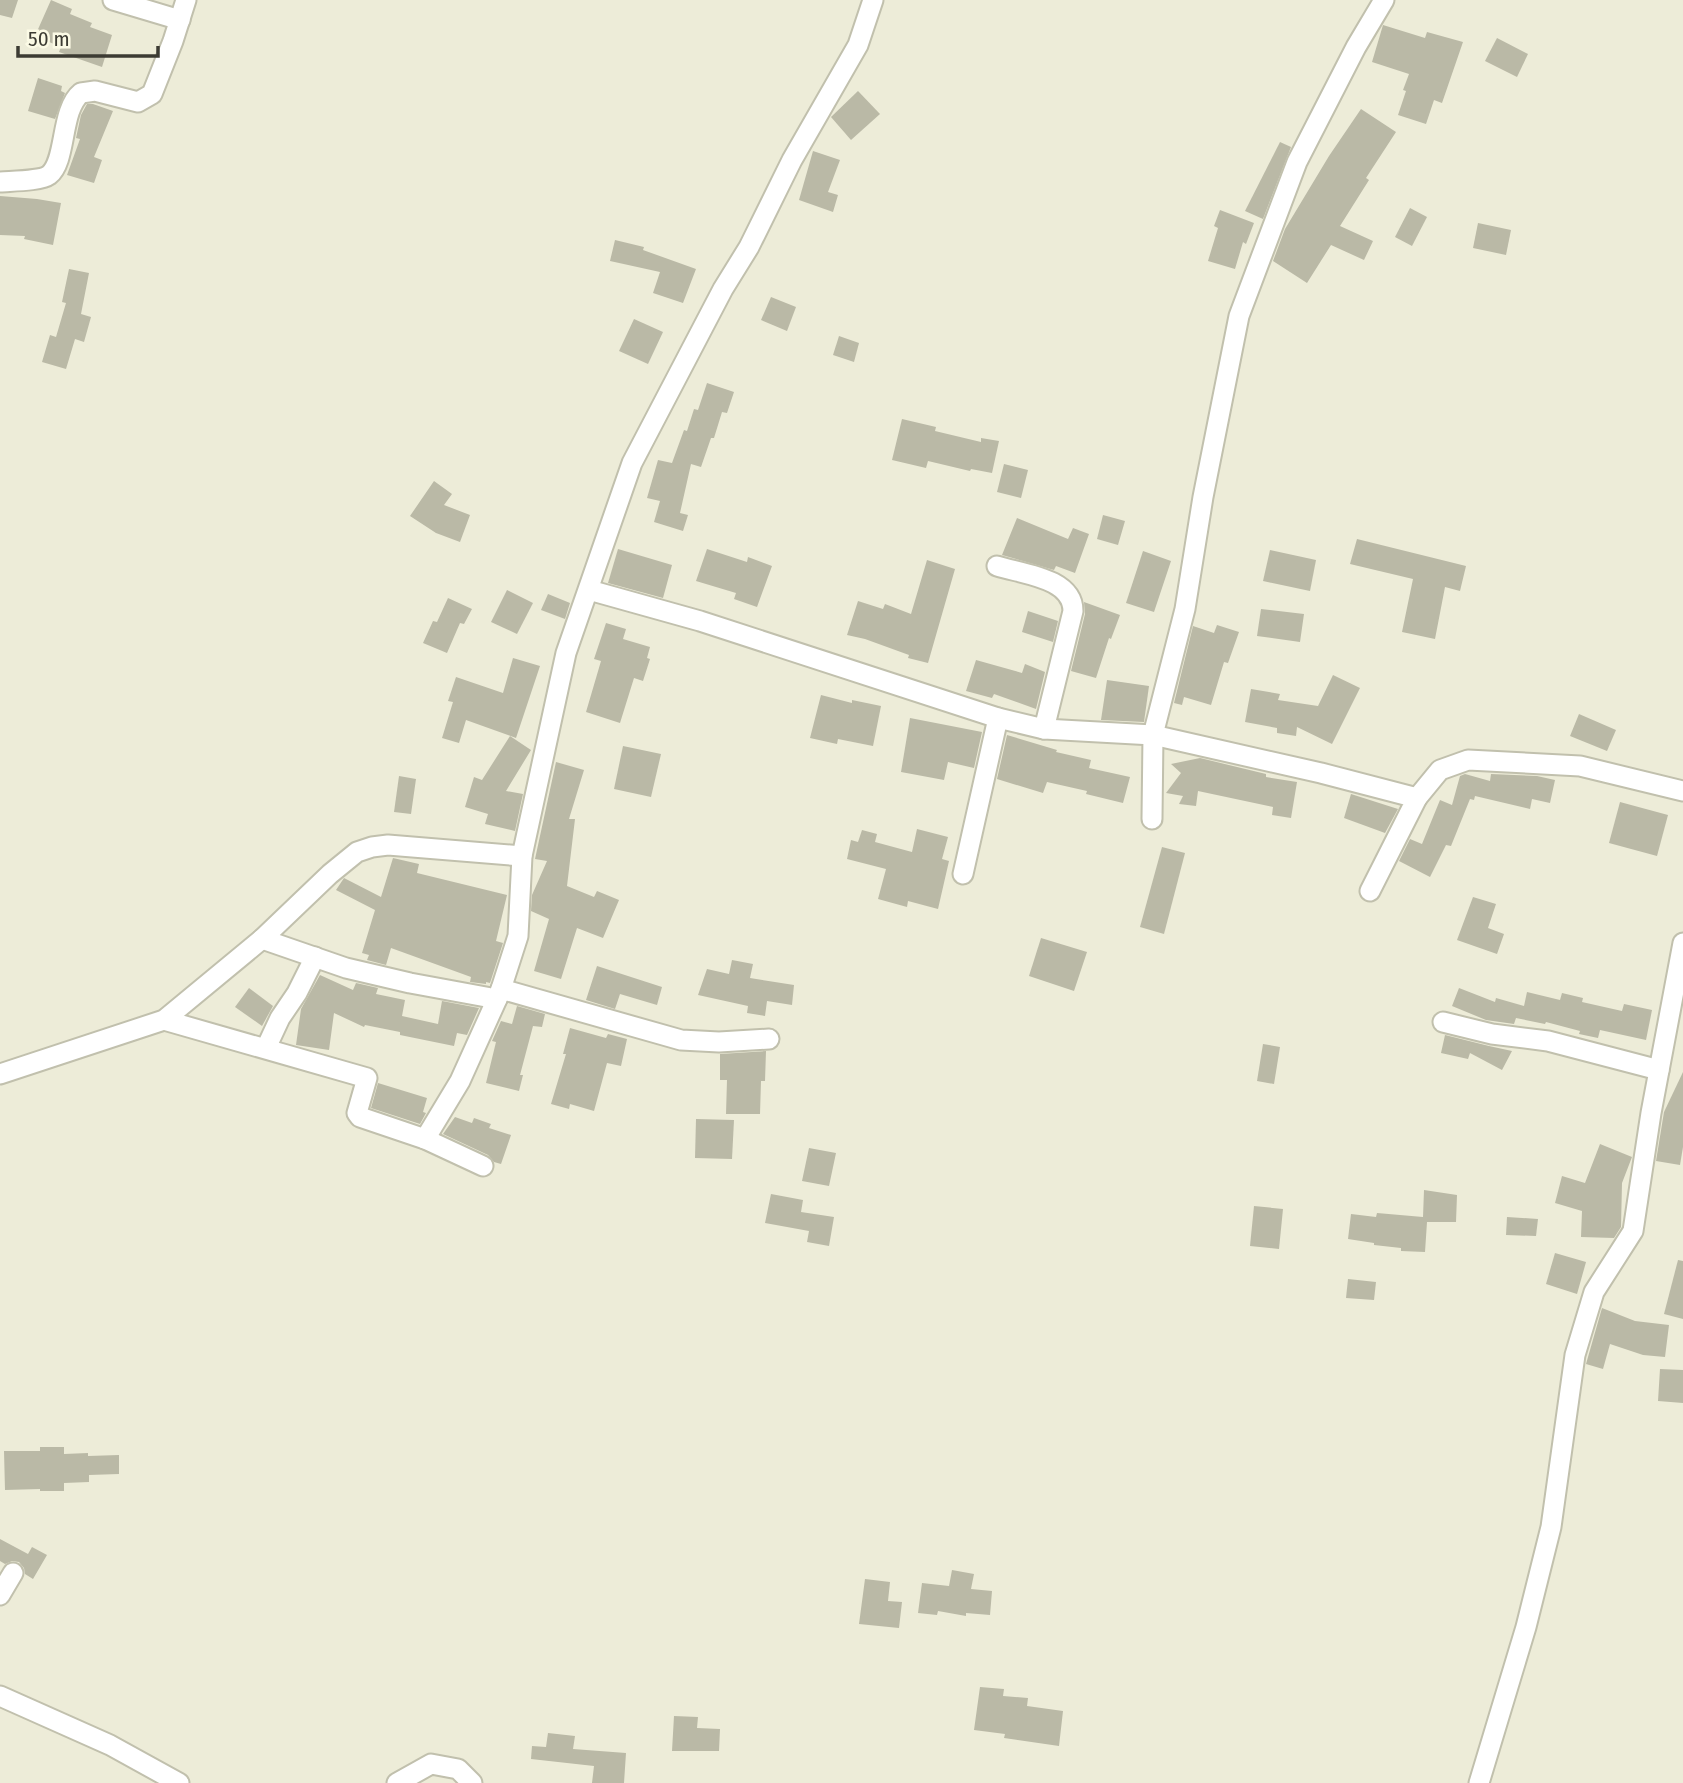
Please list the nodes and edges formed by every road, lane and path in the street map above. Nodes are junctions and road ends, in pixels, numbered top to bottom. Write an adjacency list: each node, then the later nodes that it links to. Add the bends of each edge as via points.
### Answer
1 (113, 0): 5 (street)
2 (186, 0): 5 (street)
3 (873, 0): 8 (street, via 852,55 632,463)
4 (1384, 0): 11 (street, via 1297,162 1239,316 1185,609)
5 (180, 20): 6 (street, via 152,94 138,102 95,91 80,93 71,104 50,174)
6 (0, 182)
7 (997, 566): 10 (street, via 1061,586 1072,598 1073,611)
8 (589, 590): 9 (street, via 701,621); 15 (street, via 566,653)
9 (998, 718): 10 (street); 16 (street)
10 (1044, 729): 11 (street)
11 (1153, 735): 13 (street); 14 (street)
12 (1683, 791): 13 (street, via 1580,766 1468,760 1440,770)
13 (1417, 798): 17 (street)
14 (1152, 819)
15 (522, 856): 18 (street, via 372,847 357,852 330,874); 21 (street, via 519,936)
16 (963, 874)
17 (1370, 891)
18 (262, 939): 20 (street); 22 (street)
19 (1683, 943): 26 (street)
20 (316, 957): 21 (street, via 410,983); 25 (street)
21 (499, 994): 24 (street, via 681,1040); 28 (street, via 460,1080)
22 (164, 1020): 25 (street); 27 (street)
23 (1443, 1022): 26 (street, via 1548,1041)
24 (769, 1039)
25 (266, 1048): 28 (street, via 368,1078 357,1113 360,1117)
26 (1659, 1070): 36 (street, via 1633,1231 1594,1292 1575,1355 1551,1527)
27 (0, 1074)
28 (425, 1139): 29 (street)
29 (483, 1166)
30 (13, 1573): 31 (street)
31 (0, 1595)
32 (0, 1696): 33 (street, via 110,1745)
33 (179, 1783)
34 (397, 1783): 35 (street, via 431,1764 458,1769)
35 (472, 1783)
36 (1479, 1783)

